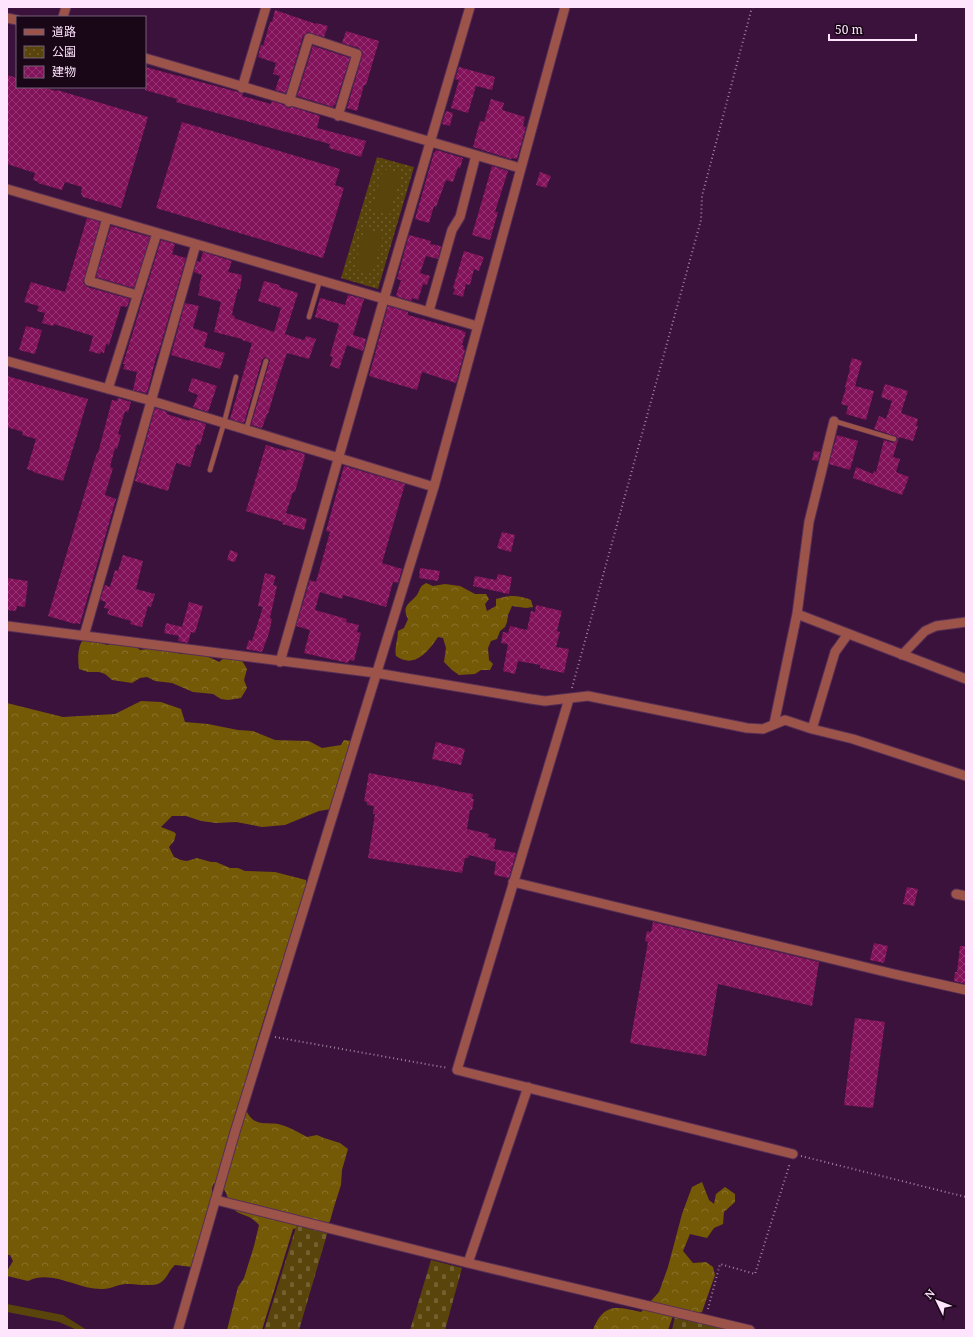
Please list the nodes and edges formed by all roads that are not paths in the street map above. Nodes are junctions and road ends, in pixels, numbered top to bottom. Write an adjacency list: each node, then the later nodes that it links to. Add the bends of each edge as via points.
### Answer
1 (266, 7): 5 (street)
2 (470, 7): 8 (street)
3 (565, 7): 10 (street)
4 (146, 58): 5 (street)
5 (242, 88): 6 (street)
6 (289, 102): 7 (street); 7 (street, via 309,38 358,54)
7 (338, 116): 8 (street)
8 (430, 142): 9 (street); 17 (street)
9 (476, 155): 10 (street); 18 (street, via 460,217 452,230)
10 (520, 168): 20 (street)
11 (7, 189): 12 (street)
12 (107, 218): 13 (street); 16 (street, via 89,281)
13 (157, 233): 14 (street); 16 (street)
14 (196, 244): 15 (street); 25 (street)
15 (320, 280): 17 (street); 19 (lane)
16 (137, 295): 24 (street)
17 (384, 299): 18 (street); 30 (street)
18 (429, 311): 20 (street)
19 (309, 317)
20 (478, 326): 32 (street)
21 (7, 361): 24 (street)
22 (266, 361): 28 (lane)
23 (236, 377): 27 (lane)
24 (108, 389): 25 (street)
25 (152, 401): 27 (street); 37 (street)
26 (834, 421): 29 (lane); 33 (street, via 809,522)
27 (224, 423): 28 (street); 31 (lane)
28 (246, 430): 30 (street)
29 (894, 439)
30 (339, 458): 32 (street); 39 (street)
31 (210, 470)
32 (434, 487): 40 (street)
33 (797, 614): 36 (street); 43 (street)
34 (966, 622): 38 (street, via 936,626 926,631)
35 (7, 626): 37 (street)
36 (848, 634): 38 (street); 44 (street, via 835,652)
37 (84, 636): 39 (street)
38 (902, 655): 41 (street)
39 (280, 662): 40 (street)
40 (376, 673): 42 (street, via 531,699); 52 (street)
41 (966, 679)
42 (569, 699): 43 (street, via 588,696 763,730); 46 (street)
43 (774, 724): 44 (street, via 785,720)
44 (812, 729): 45 (street, via 853,739)
45 (966, 776)
46 (513, 882): 49 (street); 50 (street, via 457,1070)
47 (956, 894): 48 (street)
48 (966, 896)
49 (966, 990)
50 (528, 1087): 51 (street); 53 (street)
51 (793, 1154)
52 (216, 1200): 53 (street); 54 (street)
53 (468, 1263): 55 (street)
54 (178, 1330)
55 (750, 1330)

